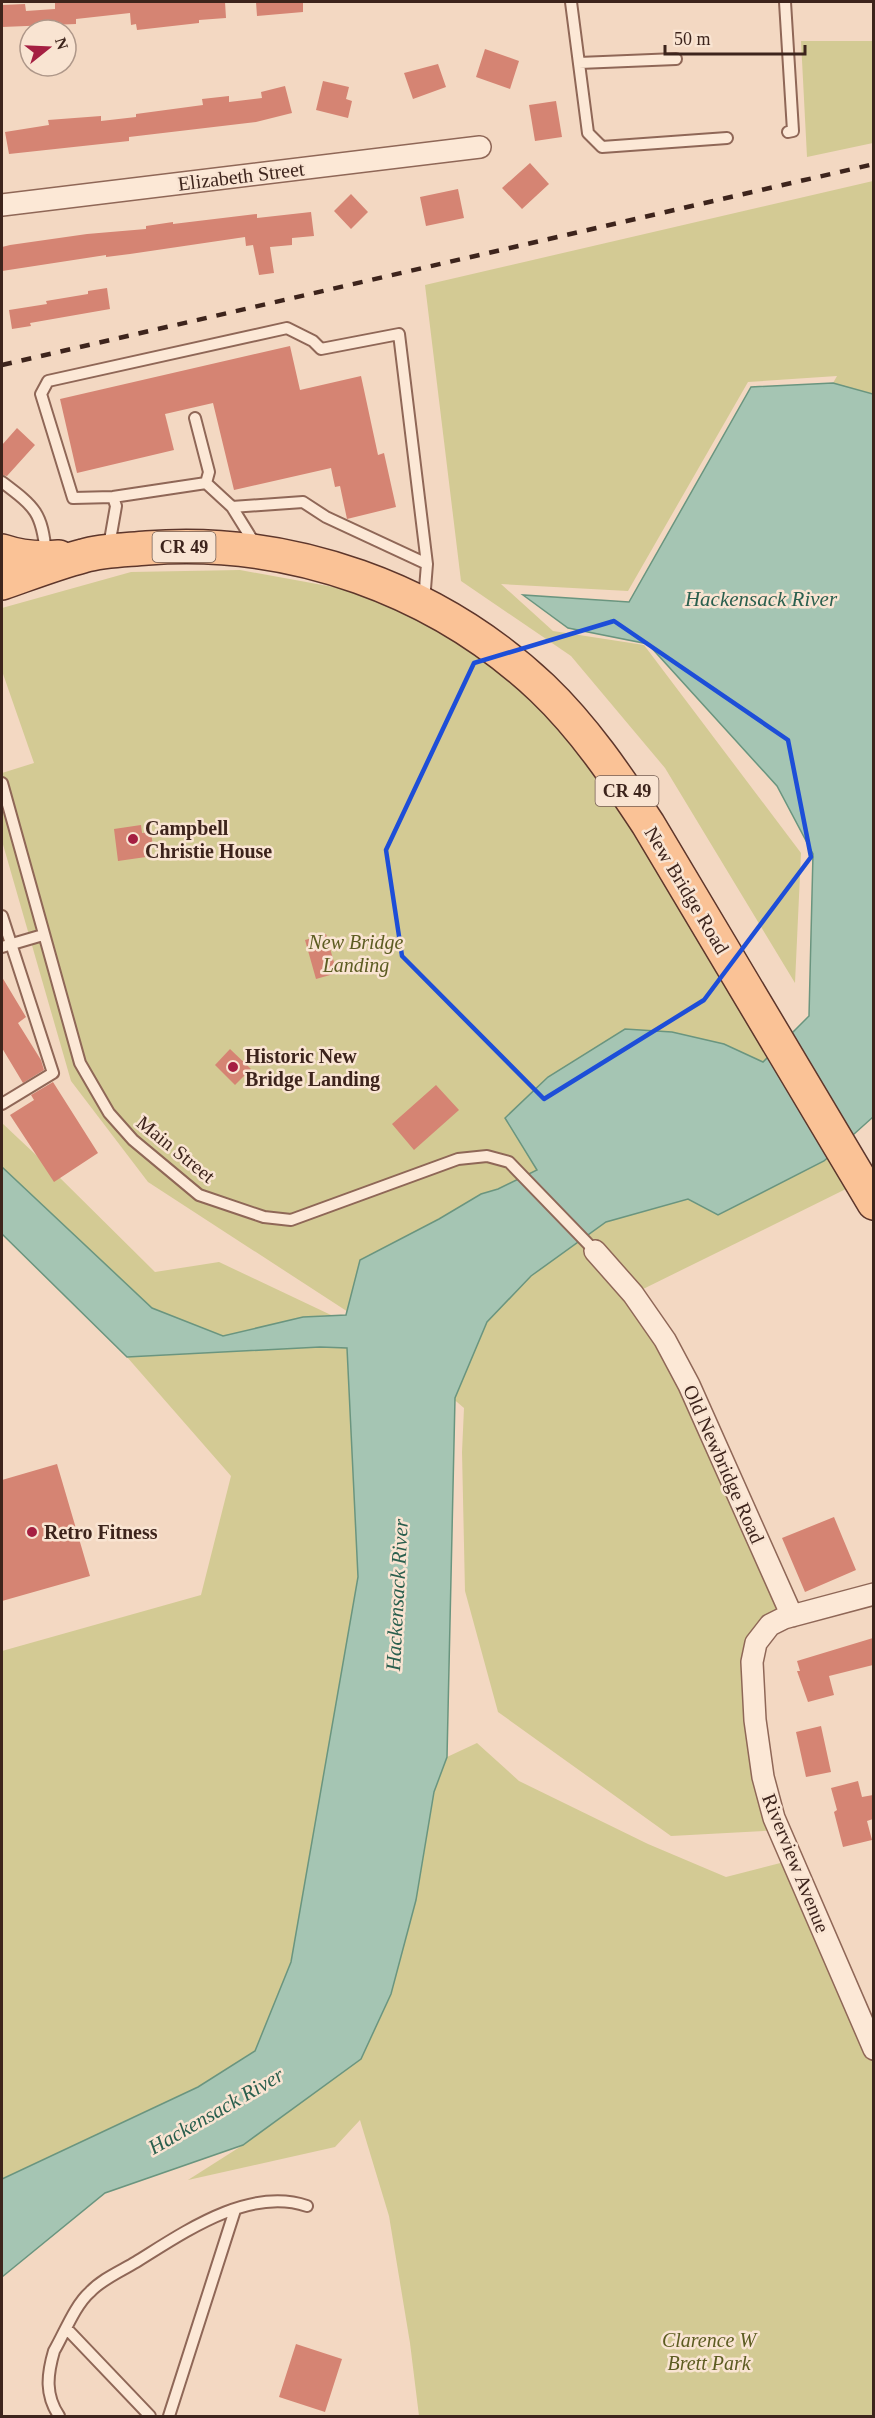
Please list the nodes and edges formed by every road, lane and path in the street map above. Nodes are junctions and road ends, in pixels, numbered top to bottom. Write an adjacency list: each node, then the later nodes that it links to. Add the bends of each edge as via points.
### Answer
1 (571, 2): 4 (lane)
2 (785, 2): 5 (lane, via 793,131)
3 (676, 59): 4 (lane)
4 (579, 63): 6 (lane, via 588,133 602,147)
5 (788, 132)
6 (728, 138)
7 (480, 147): 8 (street, Elizabeth Street)
8 (2, 205)
9 (195, 418): 11 (lane, via 209,472)
10 (2, 482): 17 (lane, via 32,505 43,529)
11 (206, 483): 12 (lane); 13 (lane)
12 (112, 497): 16 (lane, via 116,506); 18 (lane, via 73,498 41,394 48,381 286,328 321,349 399,334)
13 (232, 507): 15 (lane); 18 (lane, via 303,502 326,517)
14 (2, 551): 17 (main road)
15 (260, 552): 16 (main road, New Bridge Road / CR 49, via 210,546); 20 (main road, New Bridge Road / CR 49, via 304,560 367,579)
16 (96, 554): 17 (main road); 19 (main road, New Bridge Road / CR 49)
17 (47, 558)
18 (427, 564): 20 (lane)
19 (2, 584)
20 (423, 603): 27 (main road, New Bridge Road / CR 49, via 507,659 543,689 618,778)
21 (2, 783): 22 (lane, Main Street)
22 (6, 819): 24 (lane, Main Street)
23 (2, 916): 25 (lane)
24 (43, 935): 25 (lane); 28 (lane, Main Street, via 80,1063 109,1113 133,1140 199,1195 264,1217 291,1220 458,1159 487,1156 509,1162)
25 (6, 946): 26 (lane, via 53,1073)
26 (2, 1104)
27 (873, 1203)
28 (595, 1251): 30 (street, Old Newbridge Road, via 633,1294 689,1384)
29 (873, 1594): 30 (street)
30 (792, 1616): 31 (street, Riverview Avenue, via 770,1625 756,1643 752,1662 763,1777 774,1818)
31 (873, 2049)
32 (307, 2206): 33 (lane, via 263,2203)
33 (235, 2210): 34 (lane, via 189,2228 96,2287 86,2296); 37 (lane)
34 (67, 2329): 35 (lane, via 54,2351 48,2377 50,2397); 36 (lane)
35 (59, 2416)
36 (150, 2416)
37 (169, 2416)

